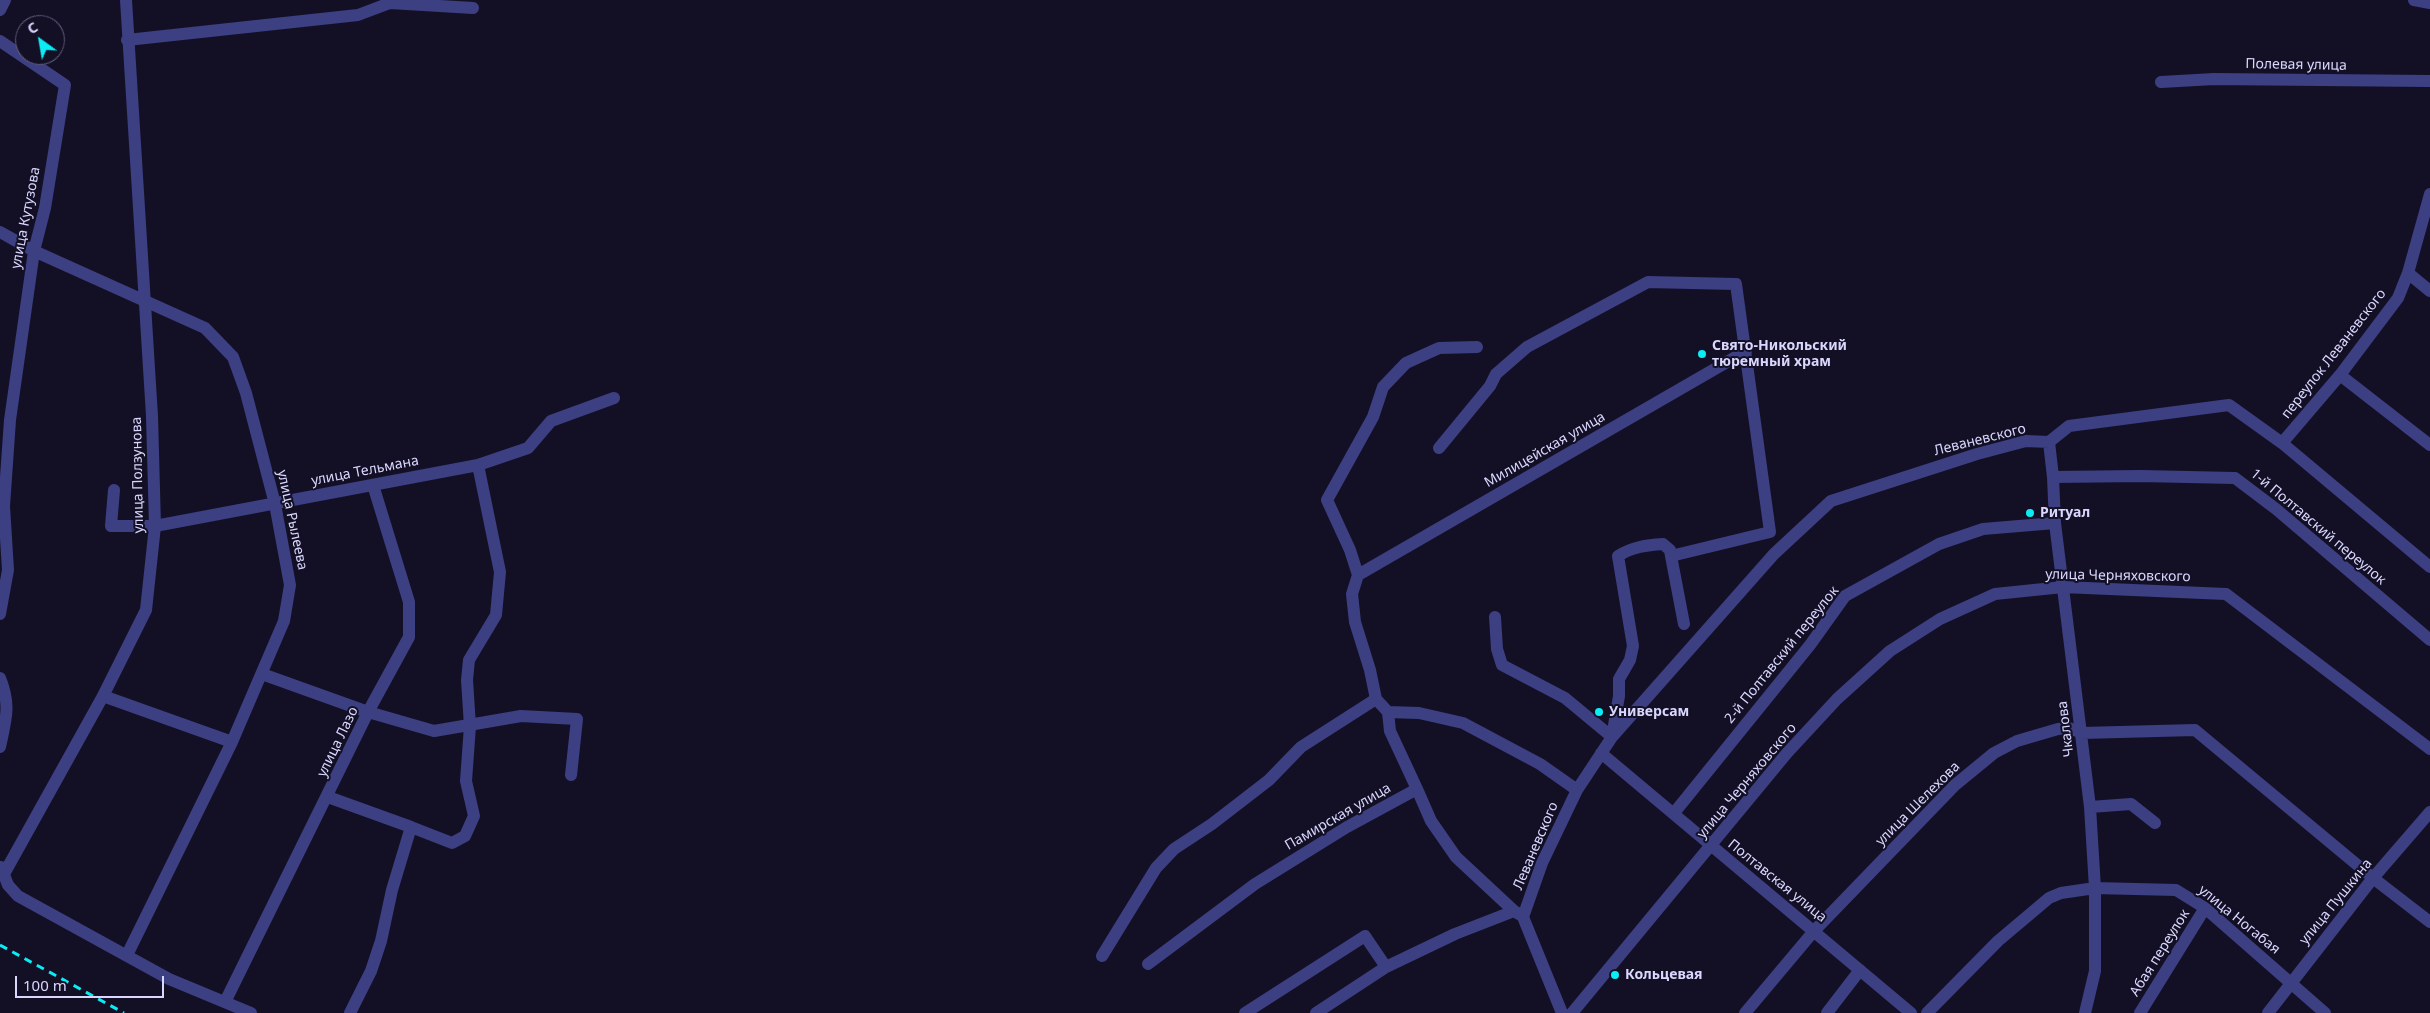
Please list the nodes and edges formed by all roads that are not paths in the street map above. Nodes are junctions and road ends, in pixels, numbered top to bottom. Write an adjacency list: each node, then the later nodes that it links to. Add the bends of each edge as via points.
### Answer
1 (5, 0): 6 (street)
2 (126, 0): 7 (street, улица Ползунова)
3 (2414, 0): 4 (street)
4 (2430, 3)
5 (473, 8): 7 (street, via 390,3 358,15)
6 (0, 10)
7 (127, 40): 16 (street, улица Ползунова)
8 (0, 41): 13 (street, улица Кутузова, via 65,85 45,208)
9 (2430, 81): 10 (street, Полевая улица, via 2214,79)
10 (2161, 82)
11 (2430, 194): 14 (street, переулок Леваневского)
12 (0, 232): 13 (street, улица Рылеева)
13 (34, 251): 16 (street, улица Рылеева); 36 (street, улица Кутузова, via 10,420 4,506 8,570)
14 (2408, 273): 15 (street); 19 (street, переулок Леваневского, via 2398,298)
15 (2430, 291)
16 (144, 302): 29 (street, улица Рылеева, via 205,328 233,357 246,393); 31 (street, улица Ползунова)
17 (1477, 347): 34 (street, via 1439,348 1406,363 1383,388 1373,417 1327,500)
18 (1746, 351): 24 (street, via 1736,284 1648,282 1527,347 1496,374 1490,386); 32 (street, via 1770,532); 34 (street, Милицейская улица)
19 (2340, 375): 22 (street, переулок Леваневского); 23 (street)
20 (614, 398): 25 (street, улица Тельмана, via 551,421 528,448)
21 (2049, 442): 22 (street, via 2069,426 2229,405); 26 (street, Чкалова); 48 (street, Леваневского, via 2026,441 1977,454 1831,501 1774,554)
22 (2282, 443): 33 (street)
23 (2430, 445)
24 (1439, 448)
25 (478, 465): 27 (street, улица Тельмана); 46 (street, via 500,572 496,615 469,660)
26 (2053, 477): 30 (street, Чкалова); 39 (street, 1-й Полтавский переулок, via 2235,478)
27 (373, 484): 29 (street, улица Тельмана); 44 (street, улица Лазо, via 409,602 409,636)
28 (114, 490): 31 (street, улица Тельмана, via 111,526)
29 (275, 504): 31 (street, улица Тельмана); 40 (street, улица Рылеева, via 290,585 284,621)
30 (2055, 523): 35 (street, Чкалова); 59 (street, 2-й Полтавский переулок, via 1982,529 1939,544 1844,596 1810,645)
31 (155, 526): 42 (street, улица Ползунова, via 146,610)
32 (1671, 556): 38 (street); 48 (street, Леваневского, via 1670,550 1662,544 1646,545 1618,556 1633,646 1620,679)
33 (2430, 567)
34 (1358, 575): 43 (street, via 1352,594 1355,622)
35 (2063, 587): 47 (street, Чкалова); 51 (street, улица Черняховского, via 2226,594); 62 (street, улица Черняховского, via 1995,594 1940,619 1890,651 1830,706)
36 (0, 614)
37 (1495, 617): 48 (street, via 1497,649 1502,665 1565,698)
38 (1684, 624)
39 (2430, 640)
40 (262, 674): 44 (street); 49 (street, улица Рылеева)
41 (0, 678): 50 (street, via 8,708)
42 (103, 696): 49 (street); 63 (street, улица Ползунова)
43 (1376, 699): 45 (street); 71 (street, via 1301,747 1270,780 1174,849 1156,868)
44 (368, 712): 46 (street, via 434,731); 56 (street, улица Лазо)
45 (1388, 712): 54 (street, via 1390,731); 55 (street, via 1419,713 1463,722 1540,764)
46 (470, 726): 53 (street, via 520,716 577,719); 61 (street, via 466,781 474,816 465,836 452,843)
47 (2082, 733): 57 (street, Чкалова); 64 (street, улица Шелехова, via 2195,730); 69 (street, улица Шелехова, via 2070,728 2058,729 2017,741 1994,753 1955,785)
48 (1612, 737): 52 (street, Леваневского)
49 (232, 742): 70 (street, улица Рылеева)
50 (0, 747)
51 (2430, 749)
52 (1601, 753): 55 (street, Леваневского); 59 (street, Полтавская улица)
53 (571, 775)
54 (1417, 789): 67 (street, via 1431,821 1456,857); 72 (street, Памирская улица, via 1347,827 1255,884)
55 (1577, 790): 67 (street, Леваневского)
56 (328, 797): 61 (street); 76 (street, улица Лазо)
57 (2090, 807): 60 (street, via 2131,804); 65 (street, Чкалова)
58 (2430, 812): 64 (street, улица Пушкина)
59 (1674, 813): 62 (street, Полтавская улица)
60 (2155, 823)
61 (411, 827): 78 (street, via 374,964)
62 (1712, 847): 69 (street, Полтавская улица); 82 (street, улица Черняховского)
63 (2, 870): 70 (street, via 18,896)
64 (2373, 878): 68 (street, улица Шелехова); 75 (street, улица Пушкина)
65 (2095, 888): 66 (street, улица Ногабая, via 2176,890); 86 (street, улица Ногабая, via 2049,898 1998,940); 87 (street, Чкалова, via 2095,971)
66 (2205, 908): 75 (street, улица Ногабая); 88 (street, Абая переулок)
67 (1518, 914): 73 (street, via 1454,934); 81 (street)
68 (2430, 922)
69 (1814, 931): 74 (street, Полтавская улица); 83 (street, улица Шелехова)
70 (127, 955): 76 (street, via 169,979)
71 (1102, 956)
72 (1148, 964)
73 (1386, 967): 79 (street, via 1365,936); 80 (street)
74 (1860, 970): 84 (street); 85 (street, Полтавская улица)
75 (2291, 982): 89 (street, улица Пушкина); 90 (street, улица Ногабая)
76 (225, 1002): 77 (street)
77 (251, 1013)
78 (350, 1013)
79 (1245, 1013)
80 (1316, 1013)
81 (1562, 1013)
82 (1572, 1013)
83 (1745, 1013)
84 (1827, 1013)
85 (1911, 1013)
86 (1926, 1013)
87 (2085, 1013)
88 (2140, 1013)
89 (2268, 1013)
90 (2325, 1013)

